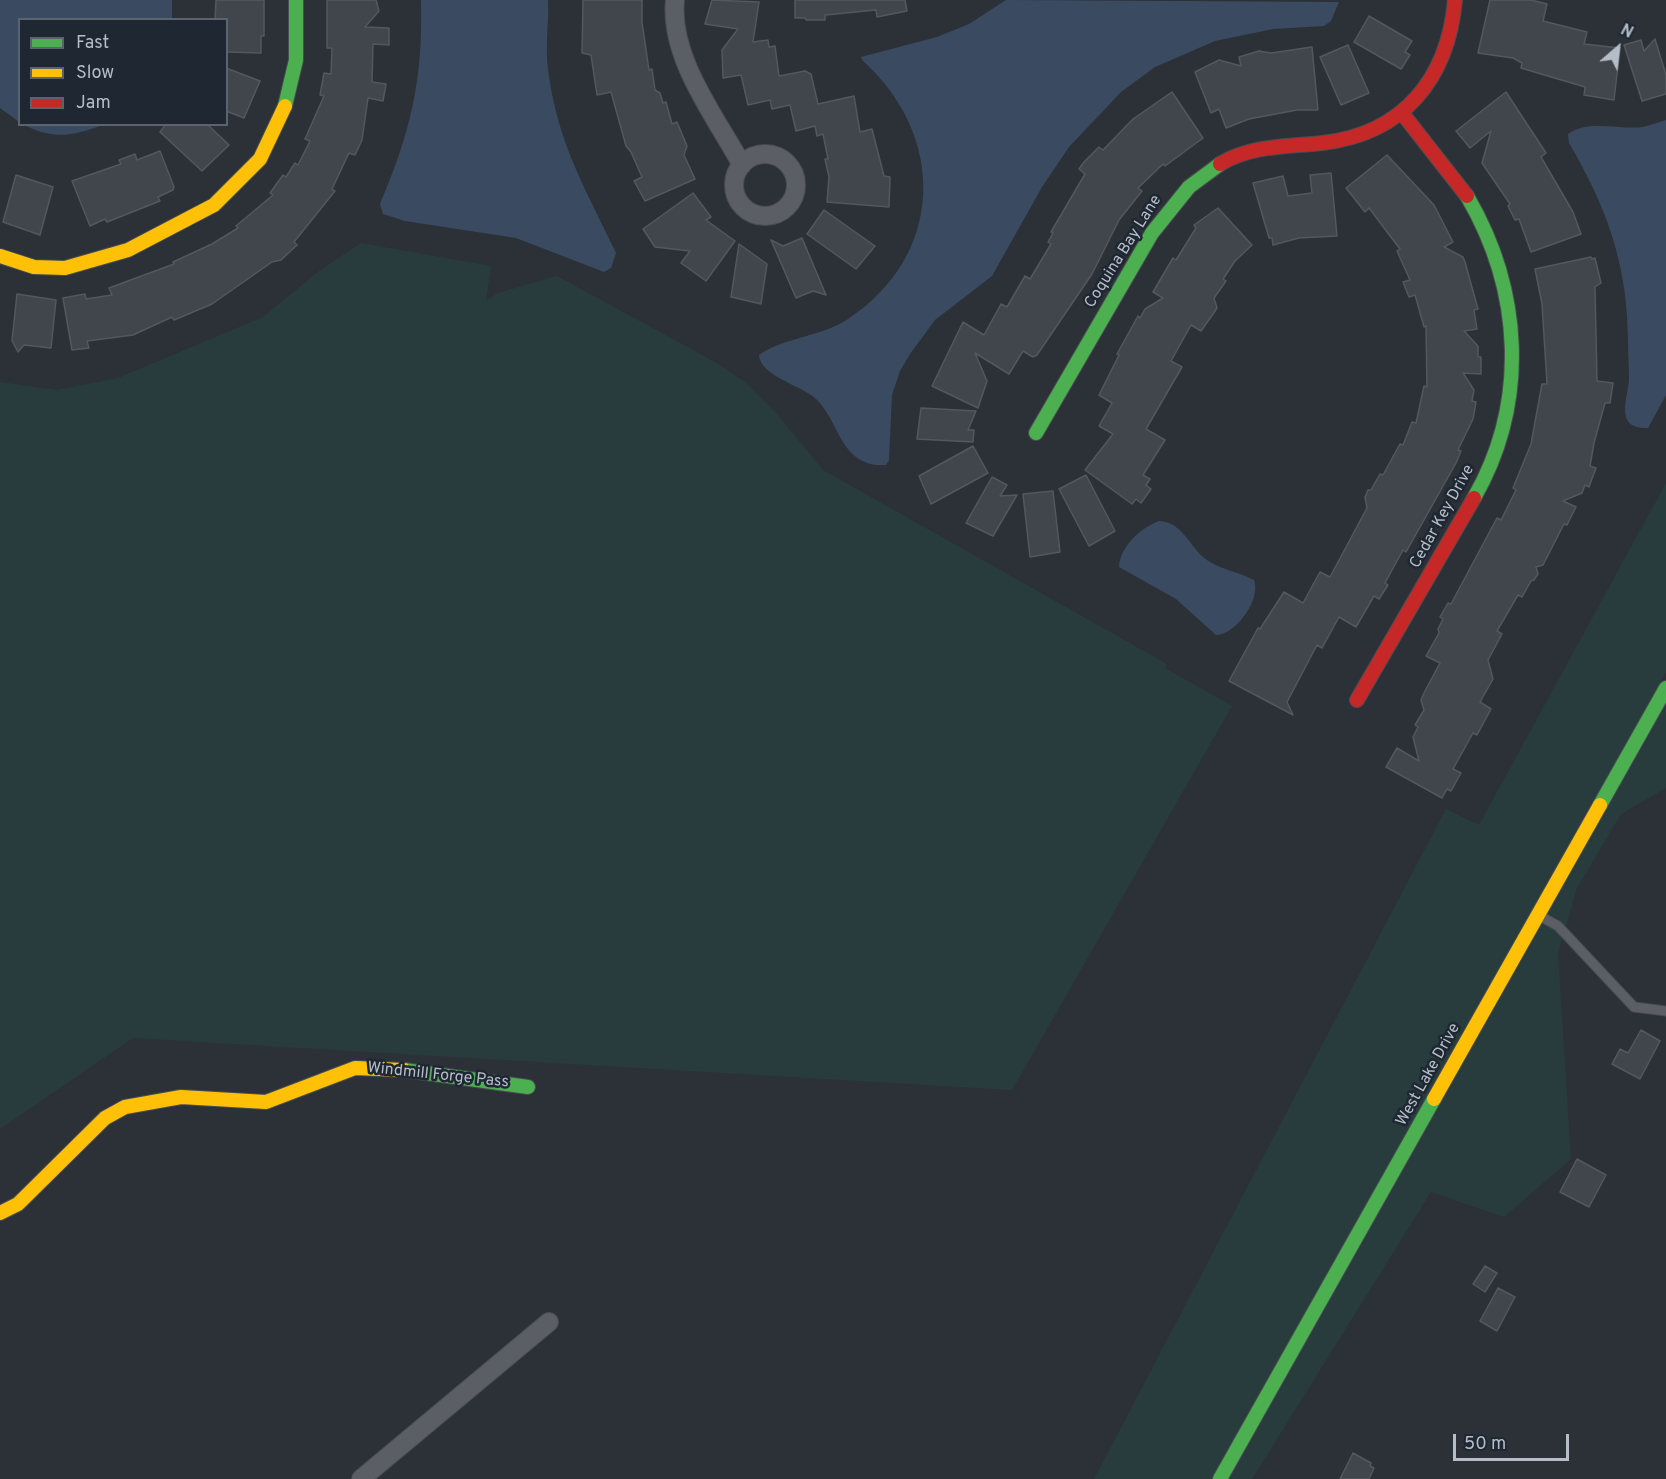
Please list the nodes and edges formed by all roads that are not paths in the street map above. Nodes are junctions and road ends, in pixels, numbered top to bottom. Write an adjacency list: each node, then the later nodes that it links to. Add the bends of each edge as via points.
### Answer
1 (296, 0): 6 (street, via 296,60 285,107 260,159 214,205 128,250 65,268 34,267)
2 (675, 0): 5 (street, via 673,12 682,57)
3 (1455, 0): 4 (street, Coquina Bay Lane, via 1448,51 1430,85)
4 (1402, 113): 7 (street, Coquina Bay Lane, via 1372,130 1339,141 1284,144 1239,155 1198,177 1171,205 1152,233); 9 (street, Cedar Key Drive, via 1468,197 1489,237 1509,300 1513,352 1506,423 1485,479)
5 (742, 165)
6 (0, 256)
7 (1036, 433)
8 (1666, 688): 10 (street, West Lake Drive)
9 (1357, 700)
10 (1538, 915): 11 (lane, via 1558,926 1634,1007); 16 (street, West Lake Drive)
11 (1666, 1011)
12 (528, 1087): 13 (street, Windmill Forge Pass, via 388,1068 355,1068 266,1102 181,1097 124,1107 105,1118 18,1204)
13 (0, 1213)
14 (549, 1322): 15 (street)
15 (361, 1479)
16 (1220, 1479)

